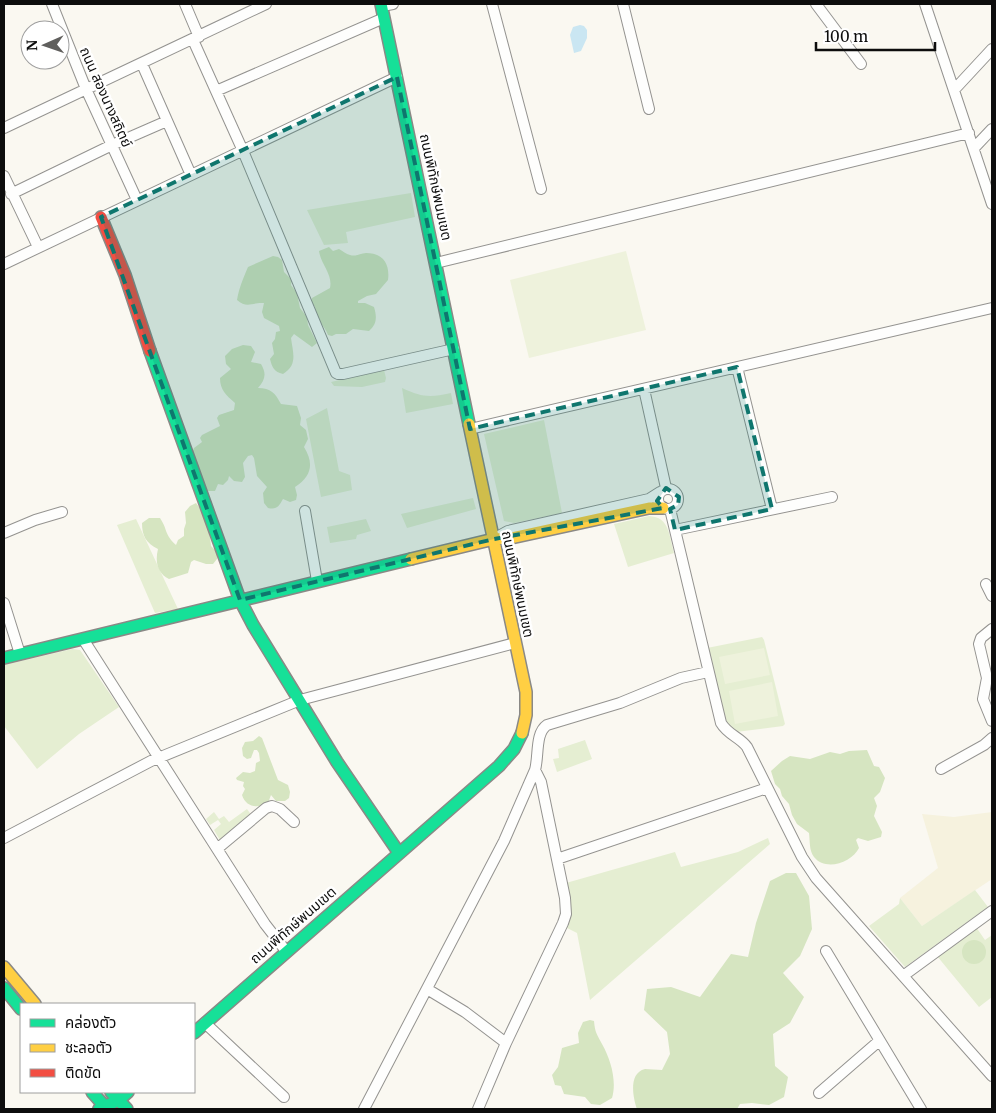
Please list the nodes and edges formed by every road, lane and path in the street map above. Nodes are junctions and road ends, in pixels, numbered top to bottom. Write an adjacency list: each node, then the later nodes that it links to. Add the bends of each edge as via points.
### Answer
1 (52, 4): 15 (street, ถนน สองนางสถิตย์)
2 (184, 4): 10 (street)
3 (266, 4): 10 (street)
4 (492, 4): 30 (street)
5 (623, 4): 18 (street)
6 (936, 4): 8 (street)
7 (820, 6): 13 (street)
8 (926, 7): 16 (street)
9 (385, 8): 14 (street, ถนนพิทักษ์พนมเขต); 17 (street)
10 (196, 38): 12 (street); 17 (street)
11 (992, 49): 16 (street)
12 (142, 64): 15 (street); 19 (street)
13 (861, 64)
14 (397, 77): 25 (street); 36 (street, ถนนพิทักษ์พนมเขต)
15 (86, 89): 20 (street); 23 (street, ถนน สองนางสถิตย์)
16 (954, 90): 22 (street)
17 (216, 91): 25 (street)
18 (649, 108)
19 (167, 121): 23 (street); 27 (street)
20 (4, 128)
21 (992, 129): 24 (street)
22 (969, 134): 24 (street); 36 (street)
23 (112, 145): 31 (street); 32 (street, ถนน สองนางสถิตย์)
24 (974, 148): 29 (street)
25 (243, 151): 27 (street); 39 (street, via 336,373)
26 (992, 172): 29 (street)
27 (191, 175): 32 (street)
28 (4, 176): 31 (street)
29 (985, 181): 33 (street)
30 (541, 189)
31 (11, 194): 35 (street)
32 (137, 200): 34 (street)
33 (992, 204)
34 (101, 217): 35 (street); 55 (street, via 125,275)
35 (38, 247): 37 (street)
36 (436, 263): 39 (street, ถนนพิทักษ์พนมเขต)
37 (4, 264)
38 (992, 308): 40 (street)
39 (454, 349): 42 (street, ถนนพิทักษ์พนมเขต)
40 (737, 368): 41 (street); 46 (street)
41 (644, 389): 42 (street); 43 (street)
42 (470, 429): 51 (street, ถนนพิทักษ์พนมเขต)
43 (663, 490): 45 (street, via 658,499); 45 (street, via 673,489 679,497 678,503); 51 (street, via 649,499 508,531)
44 (832, 497): 46 (street)
45 (667, 509): 49 (street); 51 (street, via 649,508)
46 (772, 509): 49 (street)
47 (62, 512): 50 (street)
48 (305, 512): 52 (street)
49 (675, 530): 62 (street)
50 (4, 533)
51 (494, 539): 52 (street); 59 (street, ถนนพิทักษ์พนมเขต)
52 (317, 581): 55 (street)
53 (986, 584): 54 (street)
54 (992, 596)
55 (240, 600): 58 (street); 63 (street)
56 (4, 603): 60 (street)
57 (992, 629): 64 (street, via 980,638 979,644 987,678 983,699)
58 (82, 640): 60 (street); 66 (street)
59 (515, 643): 63 (street); 73 (street, ถนนพิทักษ์พนมเขต, via 527,708 518,744 499,766)
60 (20, 654): 61 (street)
61 (4, 658)
62 (708, 672): 68 (street, via 681,678 620,703 547,726 540,735); 69 (street, via 720,723 732,736 743,741)
63 (300, 700): 66 (street); 73 (street, via 337,762)
64 (992, 721)
65 (992, 738): 67 (street)
66 (159, 758): 71 (street); 72 (street)
67 (941, 769)
68 (536, 770): 74 (street); 80 (street, via 504,841)
69 (767, 788): 74 (street); 79 (street, via 816,878)
70 (294, 822): 72 (street, via 280,809 266,808)
71 (4, 838)
72 (217, 849): 76 (street)
73 (399, 853): 76 (street, ถนนพิทักษ์พนมเขต)
74 (557, 859): 87 (street, via 566,914)
75 (992, 911): 79 (street)
76 (286, 951): 84 (street, ถนนพิทักษ์พนมเขต)
77 (826, 951): 86 (street)
78 (4, 968): 82 (street)
79 (903, 976): 88 (street)
80 (427, 989): 87 (street); 95 (street)
81 (6, 995): 83 (street)
82 (34, 1003)
83 (20, 1007)
84 (206, 1023): 85 (street, ถนนพิทักษ์พนมเขต); 93 (street)
85 (195, 1033)
86 (879, 1041): 92 (street); 97 (street)
87 (506, 1043): 96 (street)
88 (989, 1064): 89 (street)
89 (992, 1076)
90 (94, 1093): 94 (street)
91 (127, 1093): 94 (street)
92 (819, 1093)
93 (284, 1097)
94 (112, 1105)
95 (364, 1109)
96 (478, 1109)
97 (921, 1109)

